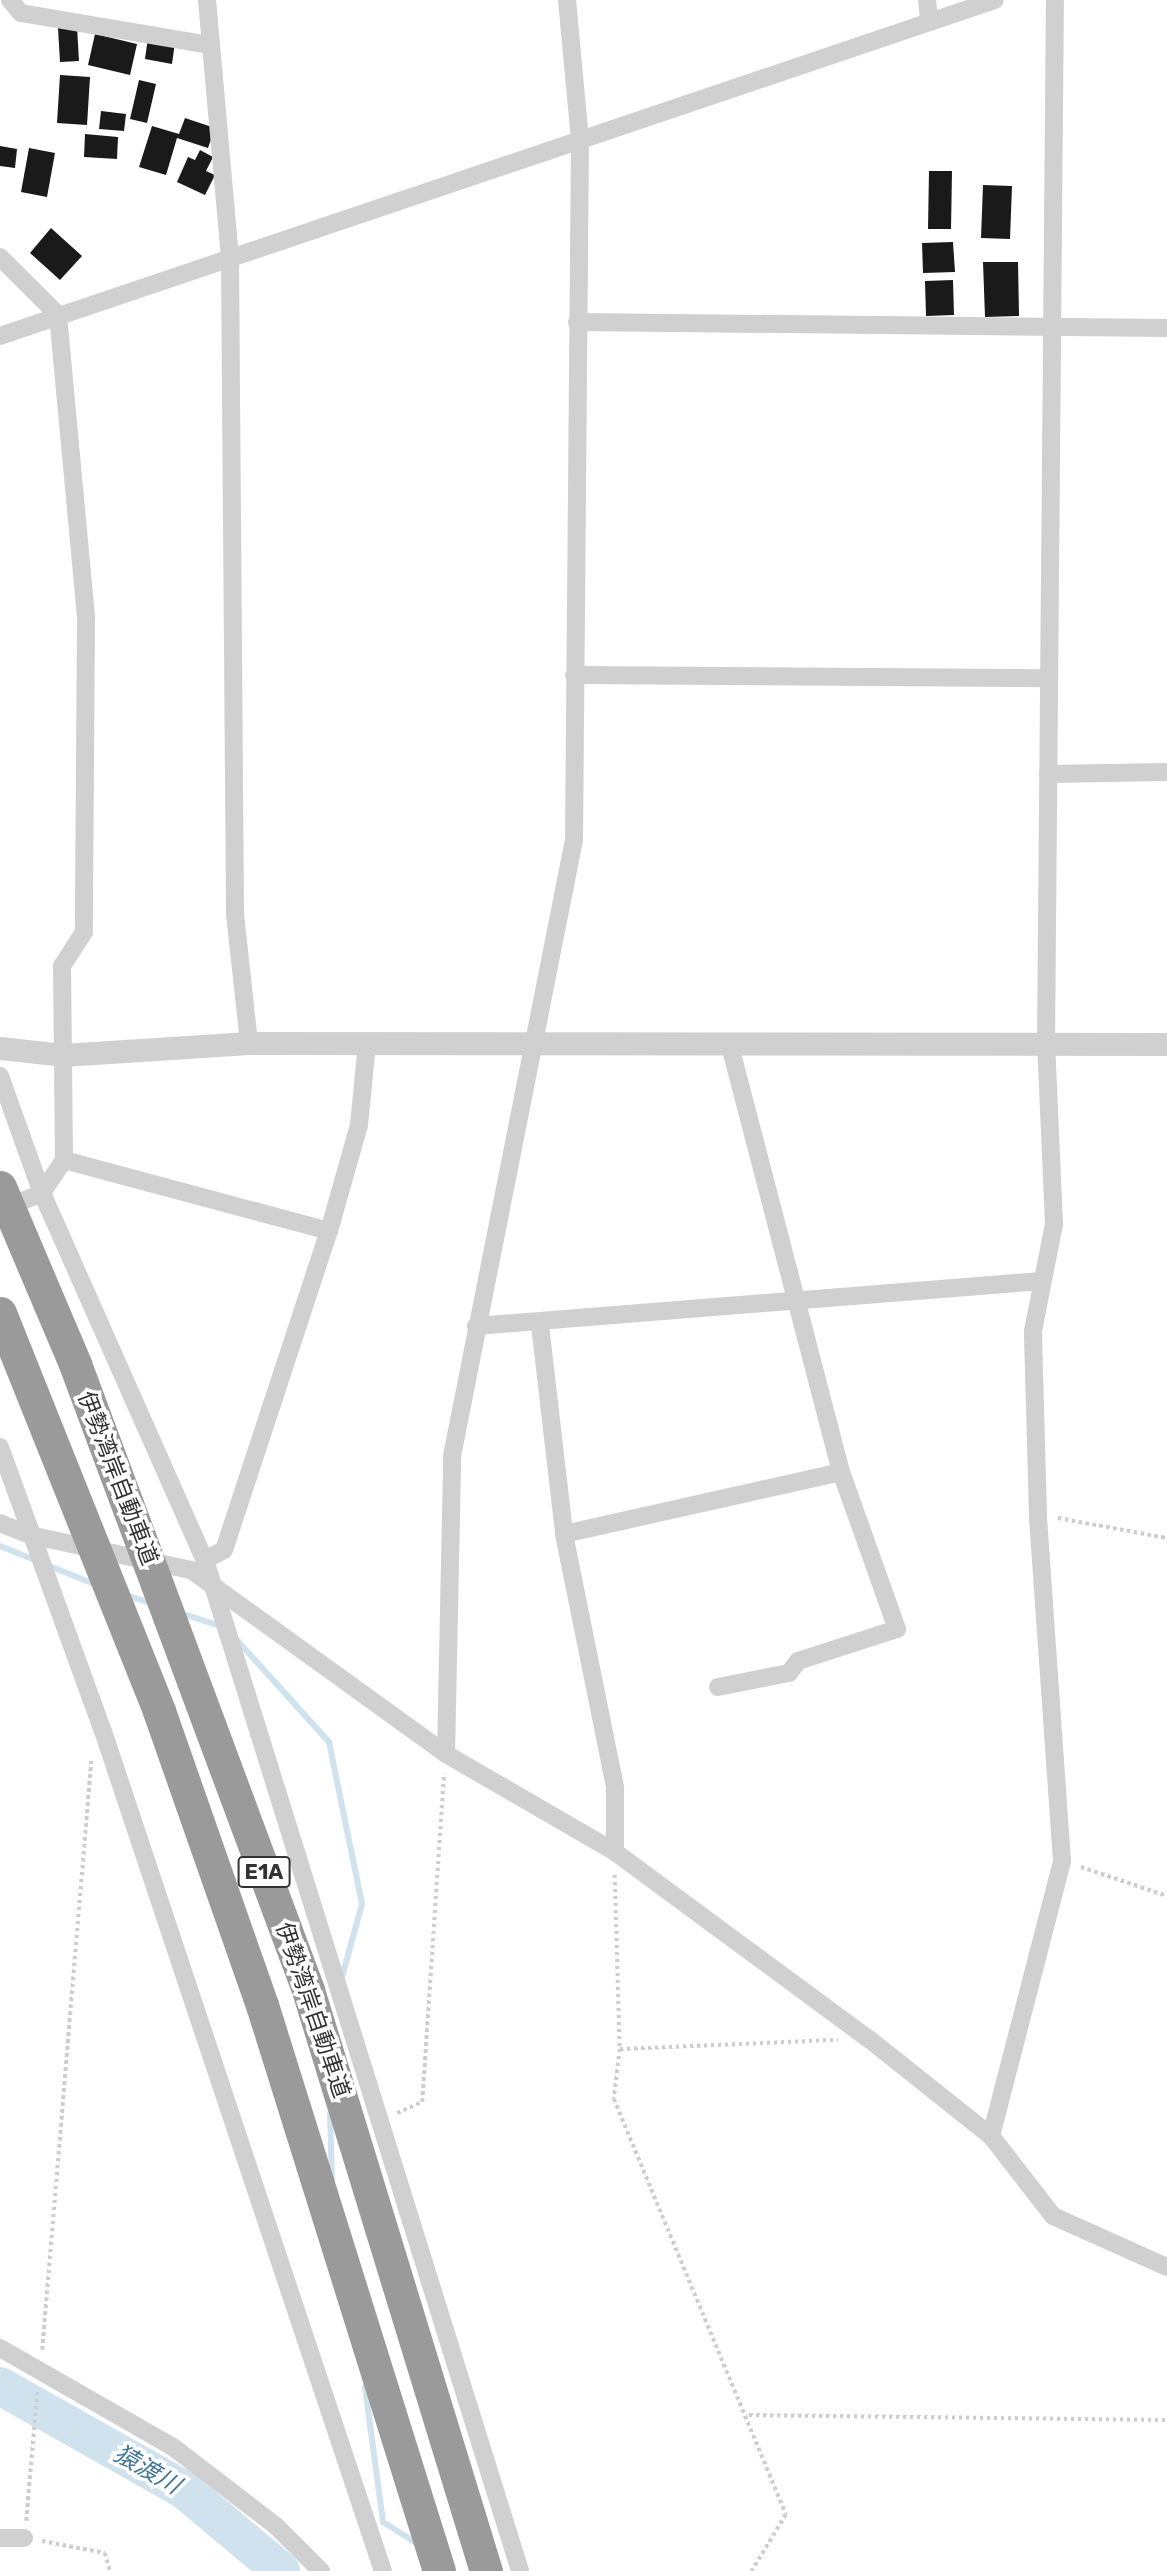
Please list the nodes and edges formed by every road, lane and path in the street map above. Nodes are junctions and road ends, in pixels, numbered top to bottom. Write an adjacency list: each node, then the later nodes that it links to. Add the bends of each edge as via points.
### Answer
1 (10, 0): 8 (street, via 21,13)
2 (207, 0): 8 (street)
3 (567, 0): 9 (street)
4 (927, 0): 7 (street)
5 (995, 0): 7 (street)
6 (1055, 0): 14 (street)
7 (929, 20): 9 (street)
8 (210, 45): 11 (street)
9 (580, 140): 11 (street); 13 (street)
10 (0, 257): 12 (street)
11 (230, 259): 12 (street); 21 (street, via 234,886)
12 (58, 315): 16 (street); 28 (street, via 86,619 84,932 62,966)
13 (578, 322): 14 (street); 17 (street)
14 (1053, 328): 15 (street); 18 (street)
15 (1167, 328)
16 (0, 336)
17 (574, 675): 18 (street); 26 (street, via 574,840)
18 (1048, 678): 20 (street)
19 (1167, 772): 20 (street)
20 (1048, 775): 23 (street)
21 (249, 1043): 22 (street); 28 (street)
22 (367, 1043): 26 (street); 34 (street, via 359,1125)
23 (1046, 1044): 24 (street); 25 (street); 35 (street, via 1054,1224)
24 (1167, 1044)
25 (730, 1045): 26 (street); 36 (street)
26 (530, 1046): 39 (street)
27 (0, 1048): 28 (street)
28 (63, 1055): 30 (street)
29 (0, 1076): 32 (street)
30 (64, 1160): 32 (street); 34 (street)
31 (0, 1187): 70 (highway, 伊勢湾岸自動車道 / E1A, bridge, via 75,1364 308,1990)
32 (42, 1193): 33 (street); 47 (street)
33 (0, 1210)
34 (329, 1231): 47 (street, via 225,1550)
35 (1042, 1281): 36 (street); 42 (street, via 1033,1331)
36 (795, 1305): 38 (street); 41 (street)
37 (0, 1313): 69 (highway, 伊勢湾岸自動車道 / E1A, bridge, via 159,1711 262,2005)
38 (540, 1325): 39 (street); 44 (street)
39 (477, 1326): 51 (street, via 452,1456)
40 (1, 1451): 45 (street)
41 (841, 1472): 44 (street); 49 (street, via 897,1629 798,1661 789,1673)
42 (1038, 1515): 46 (path); 53 (street)
43 (0, 1523): 45 (street)
44 (564, 1534): 52 (street, via 615,1788)
45 (30, 1535): 48 (street, via 191,1570); 50 (street)
46 (1167, 1538)
47 (205, 1560): 48 (street)
48 (216, 1594): 51 (street); 57 (street)
49 (718, 1687)
50 (103, 1731): 61 (path, via 93,1730); 66 (street)
51 (446, 1754): 52 (street); 57 (path, via 422,2102)
52 (615, 1852): 55 (street); 56 (path)
53 (1062, 1861): 54 (path); 58 (street)
54 (1167, 1896)
55 (869, 2039): 56 (path); 58 (street)
56 (620, 2049): 62 (path, via 614,2099)
57 (375, 2122): 71 (street)
58 (992, 2136): 59 (street, via 1053,2216)
59 (1167, 2267)
60 (0, 2348): 61 (street)
61 (39, 2378): 65 (path); 68 (street, via 173,2447 276,2526)
62 (749, 2415): 63 (path); 72 (path, via 786,2515)
63 (1167, 2420)
64 (0, 2538): 65 (street)
65 (24, 2538): 67 (path, via 105,2553)
66 (381, 2570)
67 (110, 2571)
68 (321, 2571)
69 (439, 2571)
70 (486, 2571)
71 (520, 2571)
72 (752, 2571)

